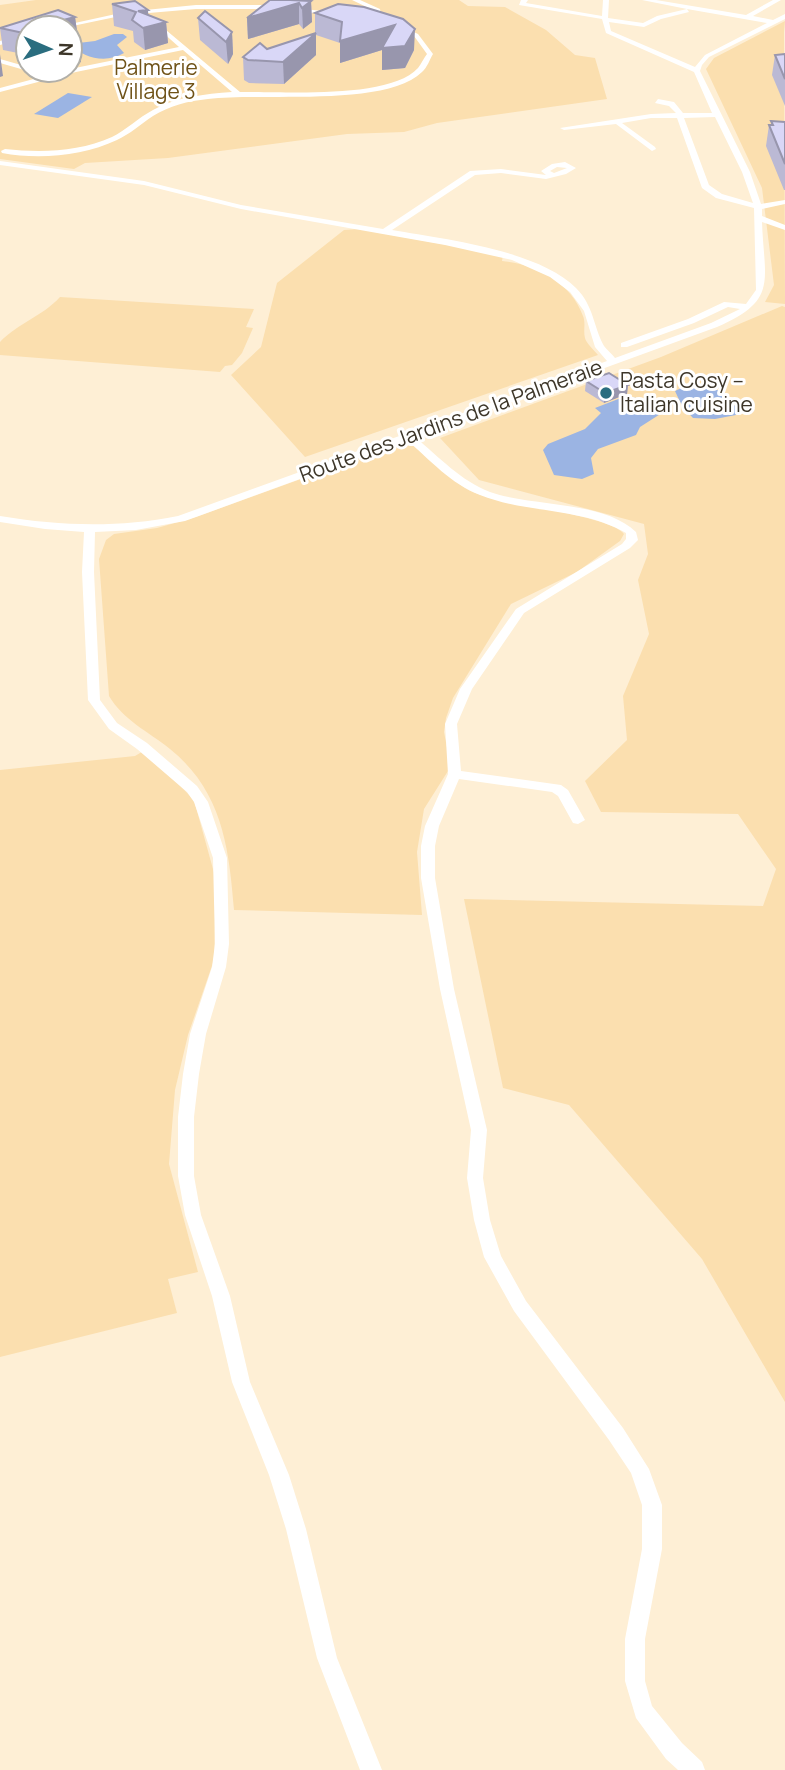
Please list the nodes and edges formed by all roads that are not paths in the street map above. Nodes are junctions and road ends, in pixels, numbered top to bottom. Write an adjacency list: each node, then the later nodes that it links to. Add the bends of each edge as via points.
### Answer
1 (268, 0): 9 (street)
2 (355, 0): 17 (street, via 378,10)
3 (525, 0): 16 (street, via 521,4)
4 (606, 0): 16 (street)
5 (645, 0): 8 (street)
6 (691, 0): 10 (street)
7 (778, 0): 13 (street)
8 (660, 1): 10 (street)
9 (247, 7): 11 (street); 12 (street)
10 (702, 8): 13 (street); 16 (street, via 669,14 644,25)
11 (144, 12): 19 (street); 20 (street)
12 (343, 14)
13 (749, 16): 18 (street)
14 (785, 16): 18 (street)
15 (370, 18): 17 (street)
16 (605, 19): 22 (street, via 613,36)
17 (380, 21): 25 (street, via 425,44 430,54 426,67 388,85 344,93)
18 (774, 22): 22 (street, via 707,56)
19 (84, 23)
20 (183, 48): 21 (street); 25 (street)
21 (84, 69)
22 (697, 71): 28 (street)
23 (21, 84): 24 (street)
24 (0, 90)
25 (238, 94): 31 (street, via 167,106 115,138 83,148 40,153)
26 (658, 101): 27 (street, via 671,104)
27 (679, 115): 28 (street); 29 (street); 36 (street, via 705,186)
28 (716, 115): 36 (street, via 746,172)
29 (618, 122): 30 (street); 32 (street)
30 (564, 128)
31 (2, 148)
32 (652, 149)
33 (0, 163): 37 (street, via 123,179 241,207)
34 (552, 176): 37 (street, via 473,173)
35 (785, 202): 36 (street)
36 (759, 216): 38 (street); 39 (street, via 760,289)
37 (386, 231): 41 (street, via 505,255 553,275 584,304 595,338)
38 (785, 231)
39 (748, 307): 40 (street, via 727,304); 41 (street, Route des Jardins de la Palmeraie, via 714,325)
40 (624, 345)
41 (613, 361): 42 (street, Route des Jardins de la Palmeraie)
42 (408, 436): 44 (street, Route des Jardins de la Palmeraie, via 181,519 153,526); 45 (street, via 484,494 609,521 631,532 632,540 515,617 456,709 451,723)
43 (0, 519): 44 (street, Route des Jardins de la Palmeraie)
44 (90, 529): 47 (street, via 94,700 113,726 192,789 220,858 222,944 191,1074 186,1176 241,1382 279,1475 327,1658)
45 (455, 774): 46 (street, via 556,788); 48 (street, via 432,826 428,877 447,989 479,1130 475,1178 482,1220 493,1257 520,1306 639,1469 652,1505 652,1549 635,1639 635,1681 643,1711)
46 (578, 820)
47 (371, 1770)
48 (694, 1770)

